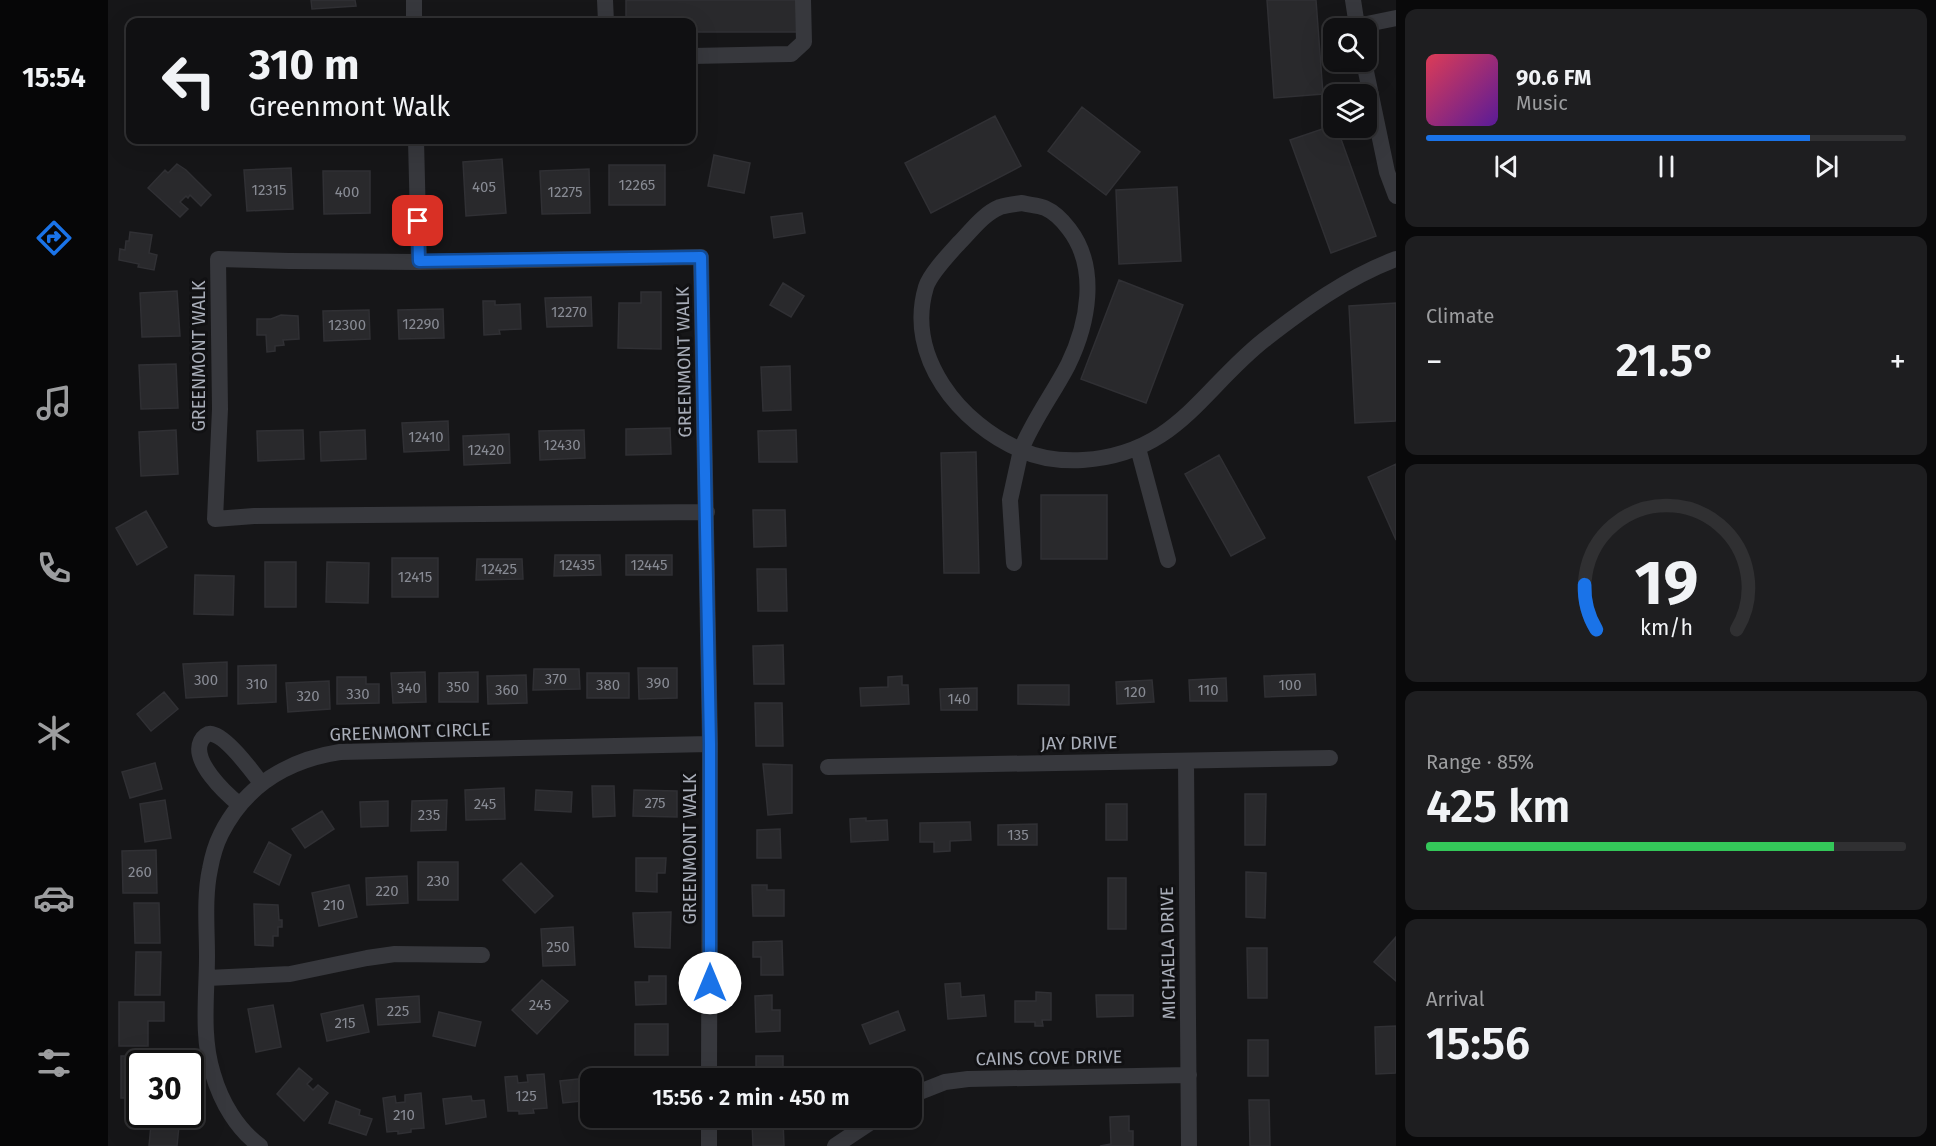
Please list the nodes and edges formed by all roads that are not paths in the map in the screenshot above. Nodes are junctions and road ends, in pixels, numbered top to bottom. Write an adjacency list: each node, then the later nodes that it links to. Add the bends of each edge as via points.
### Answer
1 (414, 0): 5 (street)
2 (605, 0): 6 (street)
3 (803, 0): 10 (street, via 804,42 790,54)
4 (1353, 0): 7 (street)
5 (414, 18)
6 (606, 18)
7 (1356, 18)
8 (1396, 18): 9 (street)
9 (1377, 23)
10 (696, 56)
11 (1366, 72): 13 (street, via 1387,172)
12 (416, 144): 15 (street)
13 (1396, 196)
14 (1396, 259): 16 (street, via 1342,285 1304,310 1262,341 1178,424)
15 (419, 261): 18 (street, GREENMONT WALK, via 701,257); 18 (street, GREENMONT WALK, via 219,259 220,409 215,519)
16 (1138, 448): 17 (street, via 1072,461); 19 (street)
17 (1021, 450): 17 (street, via 1005,443 952,399 929,359 922,313 926,285 948,255 980,220 999,207 1022,203 1045,208 1064,222 1078,241 1086,263 1087,286 1081,332 1069,364); 20 (street, via 1010,500)
18 (707, 512): 21 (street, GREENMONT WALK)
19 (1168, 560)
20 (1014, 563)
21 (710, 744): 25 (street, GREENMONT CIRCLE, via 340,752 298,762); 29 (street, GREENMONT WALK)
22 (1330, 758): 23 (street, JAY DRIVE)
23 (1186, 760): 24 (street, JAY DRIVE); 30 (street, MICHAELA DRIVE)
24 (828, 767)
25 (261, 783): 26 (street, GREENMONT CIRCLE); 26 (street, via 220,738 213,734 204,737 199,748 201,760)
26 (240, 805): 28 (street, GREENMONT CIRCLE, via 220,835 210,869)
27 (482, 955): 28 (street, via 395,954 290,974)
28 (207, 978): 34 (street, GREENMONT CIRCLE, via 207,1042 212,1073 229,1111)
29 (709, 1068)
30 (1189, 1075): 31 (street, CAINS COVE DRIVE, via 968,1080); 37 (street, MICHAELA DRIVE)
31 (922, 1091)
32 (709, 1128): 35 (street)
33 (862, 1128): 36 (street)
34 (256, 1145)
35 (709, 1146)
36 (835, 1146)
37 (1189, 1146)

